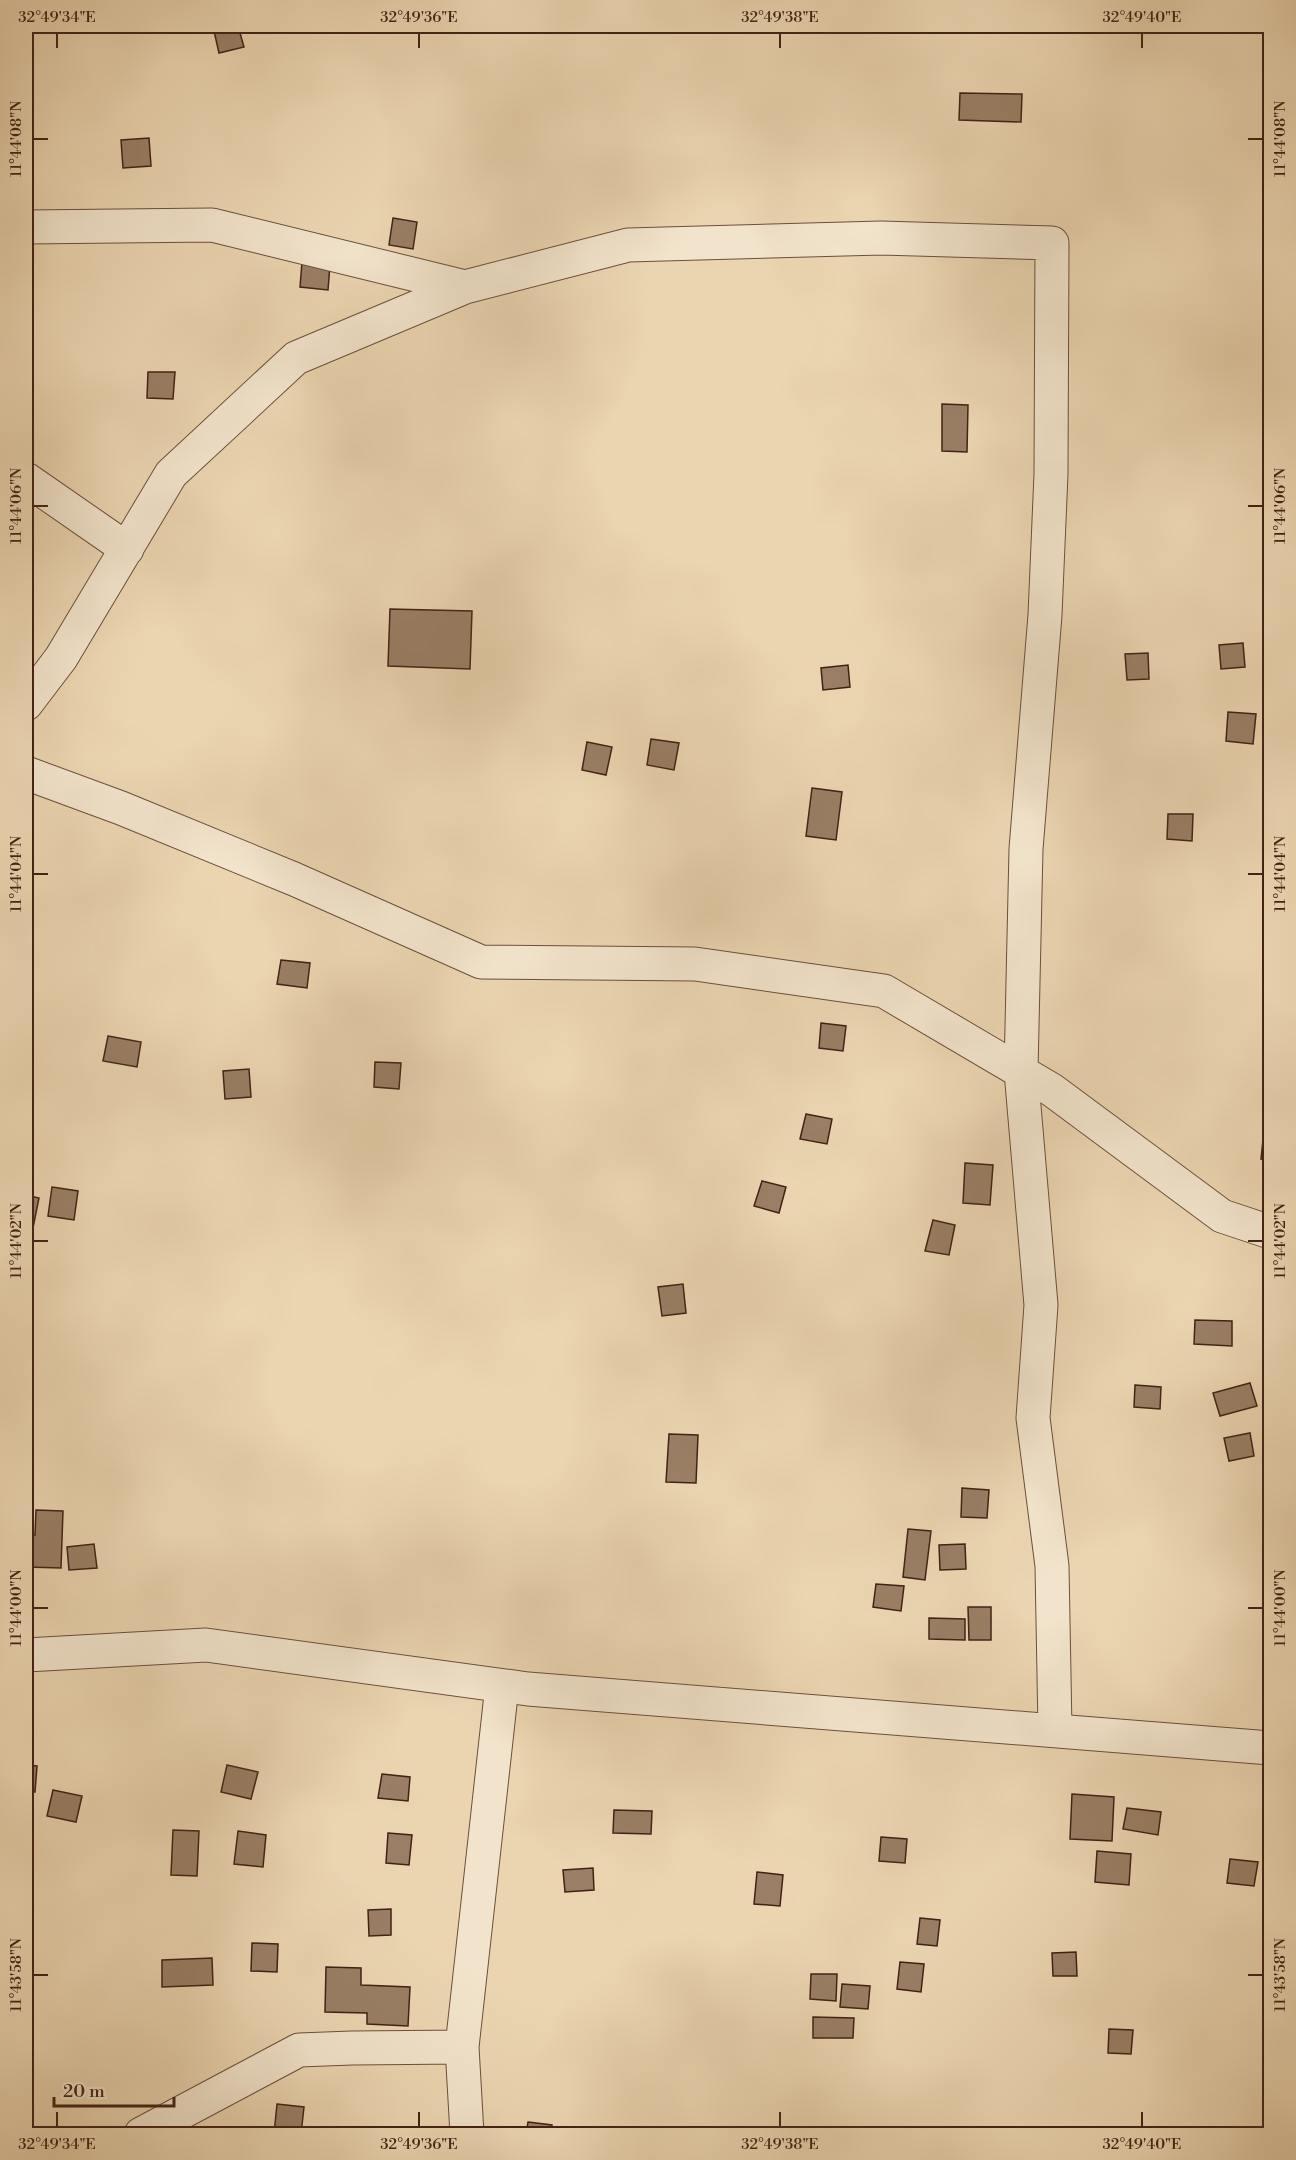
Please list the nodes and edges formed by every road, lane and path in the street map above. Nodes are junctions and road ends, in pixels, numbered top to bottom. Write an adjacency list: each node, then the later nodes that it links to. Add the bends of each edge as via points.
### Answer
1 (26, 226): 2 (street, via 212,225)
2 (465, 287): 4 (street, via 296,358 171,474); 7 (street, via 628,245 880,238 1052,243 1046,603 1026,849)
3 (26, 479): 4 (street)
4 (127, 549): 5 (street, via 61,658)
5 (26, 704)
6 (26, 773): 7 (street, via 283,875 481,962 695,964 884,992)
7 (1021, 1071): 8 (street, via 1222,1216); 11 (street, via 1041,1305 1033,1418 1052,1566)
8 (1270, 1233)
9 (26, 1655): 10 (street, via 206,1645)
10 (502, 1686): 11 (street); 13 (street)
11 (1055, 1730): 12 (street)
12 (1270, 1748)
13 (462, 2047): 14 (street, via 299,2050); 15 (street)
14 (141, 2134)
15 (467, 2134)

